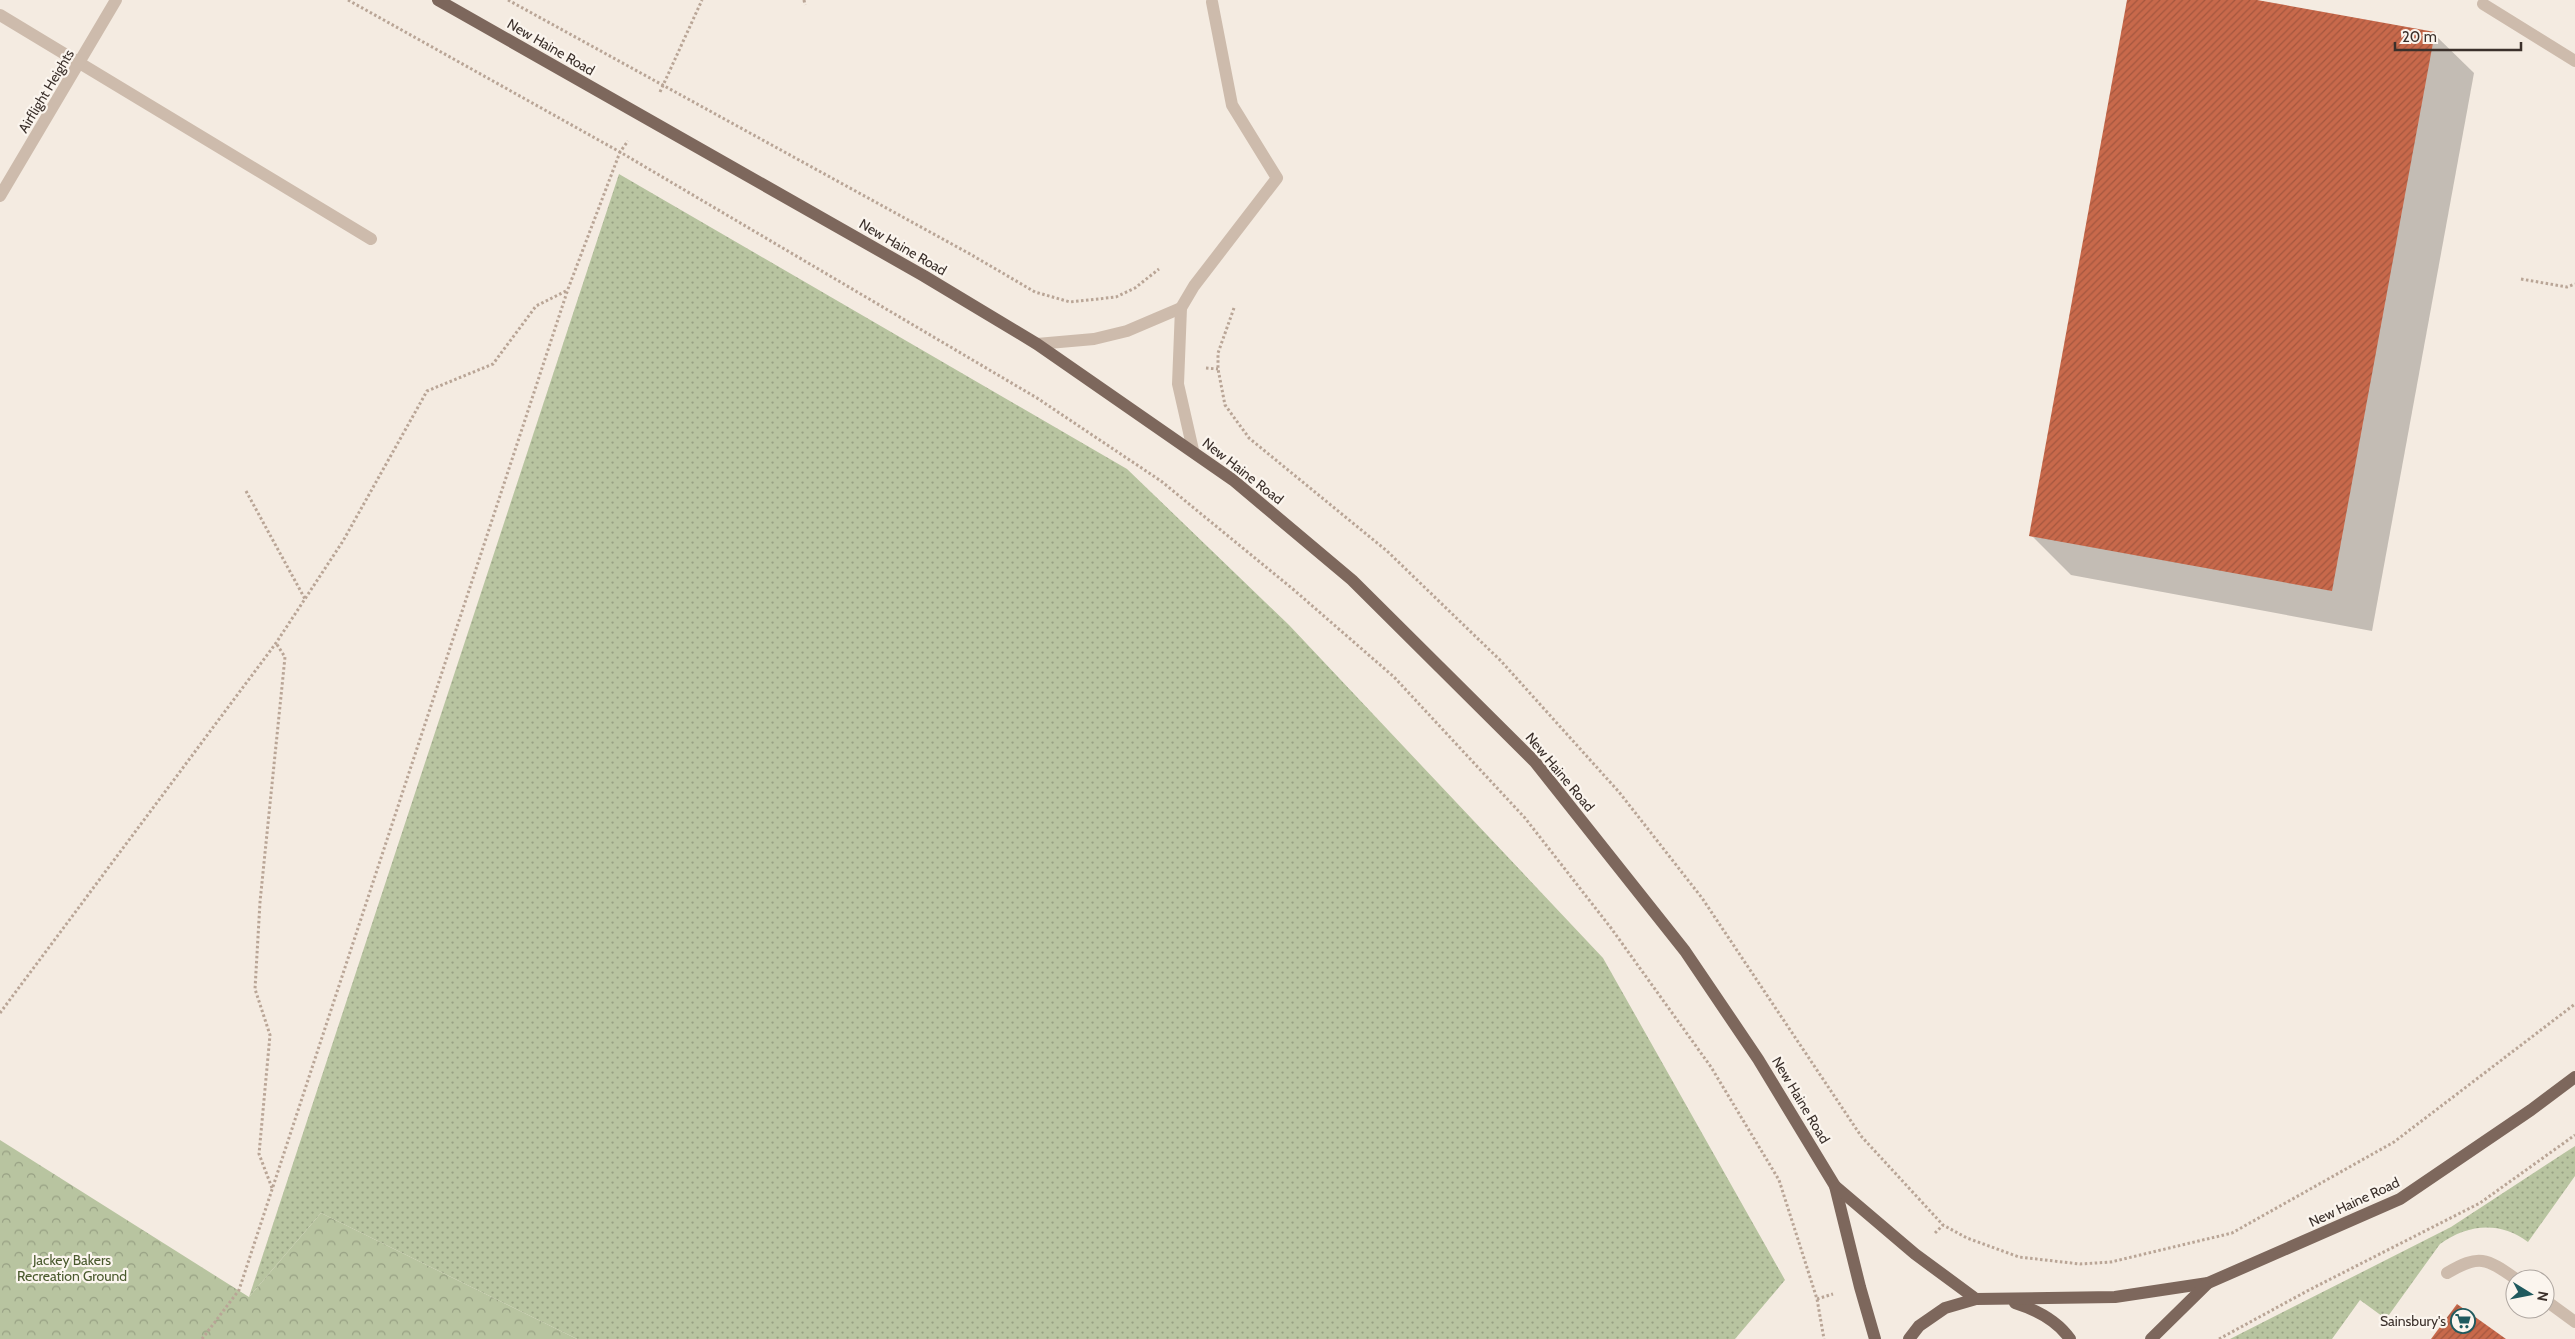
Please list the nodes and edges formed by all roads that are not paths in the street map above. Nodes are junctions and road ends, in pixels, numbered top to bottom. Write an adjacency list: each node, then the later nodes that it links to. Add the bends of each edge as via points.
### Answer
1 (116, 0): 7 (street, Airflight Heights)
2 (438, 0): 11 (main road, New Haine Road, via 924,276)
3 (1212, 2): 10 (street, via 1232,105 1277,178 1194,286)
4 (2483, 4): 6 (street)
5 (0, 15): 7 (street)
6 (2575, 60)
7 (80, 64): 8 (street, Airflight Heights); 9 (street)
8 (0, 196)
9 (372, 238)
10 (1181, 308): 11 (street, via 1127,330 1094,339); 12 (street, via 1178,384)
11 (1037, 344): 12 (main road, New Haine Road)
12 (1193, 450): 14 (main road, New Haine Road, via 1352,580 1535,762 1685,951 1758,1059)
13 (2575, 1077): 17 (main road, New Haine Road, via 2400,1199)
14 (1835, 1186): 18 (main road, New Haine Road, via 1915,1254); 22 (main road, New Haine Road)
15 (2505, 1272): 16 (street, via 2491,1262 2467,1261)
16 (2446, 1273)
17 (2208, 1283): 19 (main road, New Haine Road, via 2115,1297); 25 (main road, New Haine Road)
18 (1976, 1299): 19 (main road, New Haine Road); 23 (main road, New Haine Road, via 1945,1308 1919,1326)
19 (2008, 1300): 24 (main road, New Haine Road, via 2038,1311 2064,1330)
20 (2555, 1307): 21 (street)
21 (2575, 1322)
22 (1875, 1339)
23 (1909, 1339)
24 (2070, 1339)
25 (2152, 1339)

